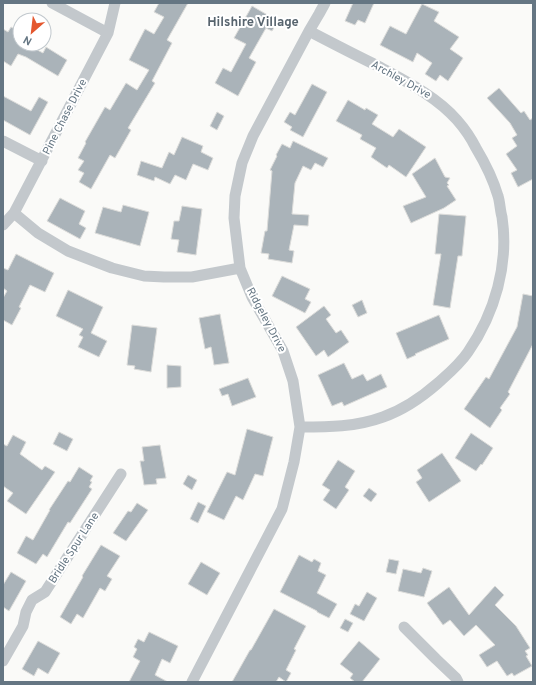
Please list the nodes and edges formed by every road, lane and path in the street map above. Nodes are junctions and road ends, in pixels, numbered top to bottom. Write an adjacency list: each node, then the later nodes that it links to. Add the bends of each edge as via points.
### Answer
1 (52, 3): 5 (street)
2 (115, 3): 5 (street, Pine Chase Drive)
3 (325, 3): 4 (street, Ridgeley Drive)
4 (309, 31): 10 (street, Ridgeley Drive, via 253,136 242,163 235,196 234,218); 11 (street, Archley Drive, via 410,83 457,119 485,163 498,197 504,231 503,266 495,300 467,353 449,373 428,392 383,417 360,424)
5 (108, 33): 7 (street, Pine Chase Drive)
6 (3, 140): 7 (street)
7 (42, 161): 8 (street, Pine Chase Drive)
8 (14, 213): 9 (street, Pine Chase Drive); 10 (street, via 38,233 68,251 131,273 144,276 192,277)
9 (3, 225)
10 (240, 268): 11 (street, Ridgeley Drive, via 252,297 283,351 293,381)
11 (300, 427): 15 (street, Ridgeley Drive, via 282,509)
12 (121, 474): 14 (street, Bridle Spur Lane, via 45,592 32,600 23,626)
13 (404, 627): 16 (street)
14 (3, 661)
15 (192, 682)
16 (458, 682)

